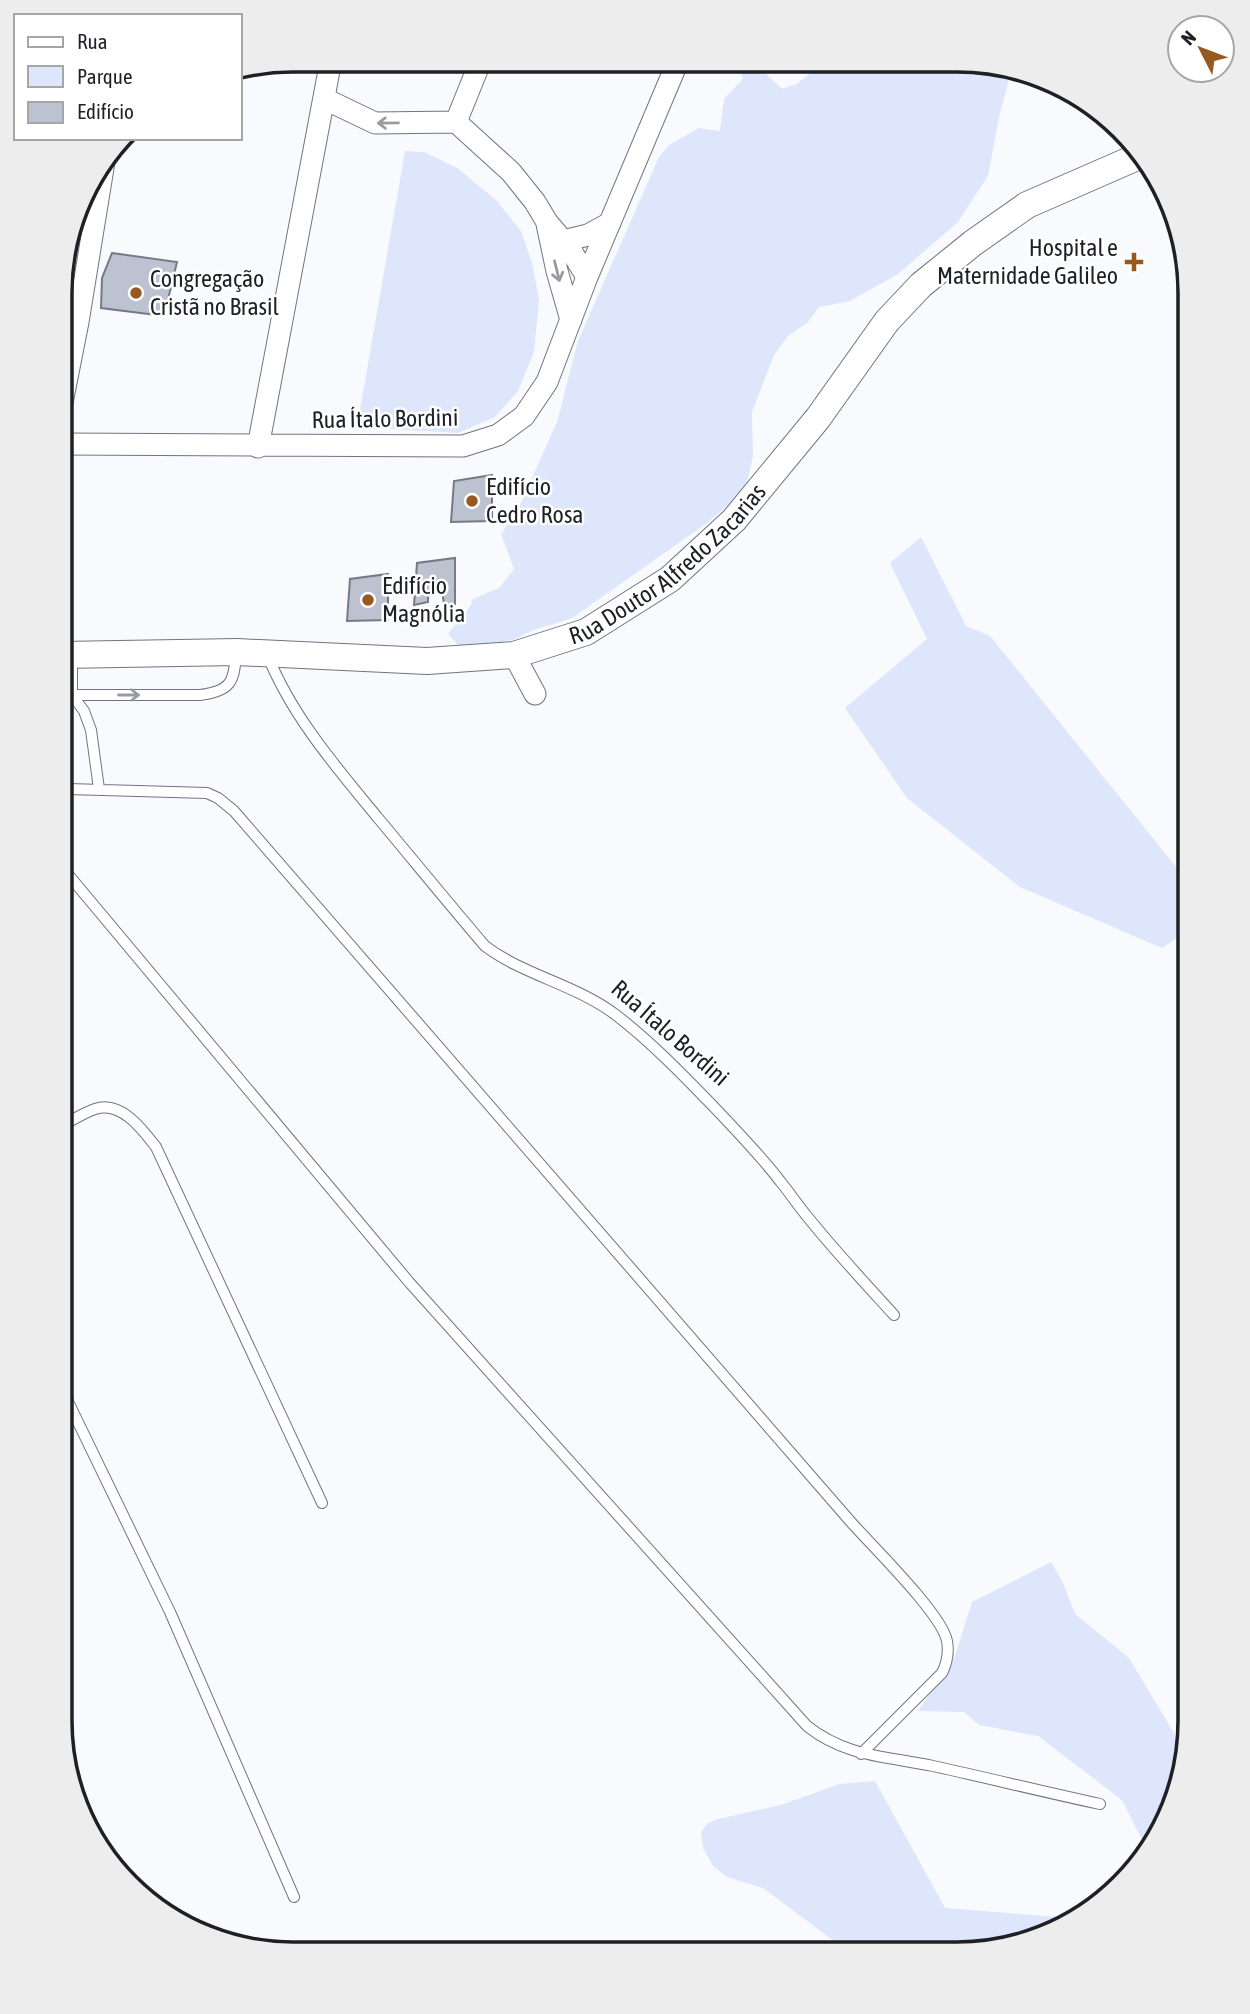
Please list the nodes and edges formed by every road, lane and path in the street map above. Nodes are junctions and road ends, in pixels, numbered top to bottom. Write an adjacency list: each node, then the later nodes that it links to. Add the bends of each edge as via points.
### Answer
1 (329, 72): 4 (street)
2 (476, 72): 5 (street)
3 (673, 72): 9 (street, Rua Ítalo Bordini)
4 (325, 99): 5 (street, one-way to 4, via 375,123); 17 (street)
5 (456, 122): 8 (street, via 511,172)
6 (1133, 159): 21 (street, Rua Doutor Alfredo Zacarias, via 1027,205 921,285 887,321 818,418 734,520 670,579 586,632)
7 (101, 183): 14 (street)
8 (547, 222): 10 (street); 13 (street, one-way to 13)
9 (610, 223): 10 (street); 11 (street, Rua Ítalo Bordini)
10 (563, 241): 11 (street)
11 (587, 277): 13 (street, Rua Ítalo Bordini)
12 (72, 305): 14 (street)
13 (571, 320): 17 (street, Rua Ítalo Bordini, via 537,399 524,416 498,435 463,446)
14 (78, 323): 15 (street)
15 (72, 353)
16 (72, 444): 17 (street, Rua Ítalo Bordini)
17 (258, 447)
18 (237, 652): 19 (street, Rua Doutor Alfredo Zacarias); 20 (street, Rua Doutor Alfredo Zacarias); 23 (lane, one-way to 18, via 214,693 232,682)
19 (267, 654): 21 (street, Rua Doutor Alfredo Zacarias, via 427,661); 29 (lane, Rua Ítalo Bordini, via 278,682 347,781 485,946 499,957 596,1001 677,1069 754,1150)
20 (72, 655)
21 (514, 655): 22 (street)
22 (535, 694)
23 (72, 695)
24 (72, 700): 26 (lane, via 84,711 91,730)
25 (72, 789): 26 (lane)
26 (99, 789): 32 (lane, via 207,793 234,811 933,1614 947,1640 942,1673)
27 (72, 879): 32 (lane, via 409,1282 807,1726 822,1738)
28 (72, 1121): 31 (lane, via 97,1108 118,1110 139,1125 156,1147)
29 (894, 1315)
30 (72, 1410): 34 (lane, via 170,1612)
31 (322, 1503)
32 (860, 1754): 33 (lane, via 916,1762)
33 (1100, 1804)
34 (294, 1897)

